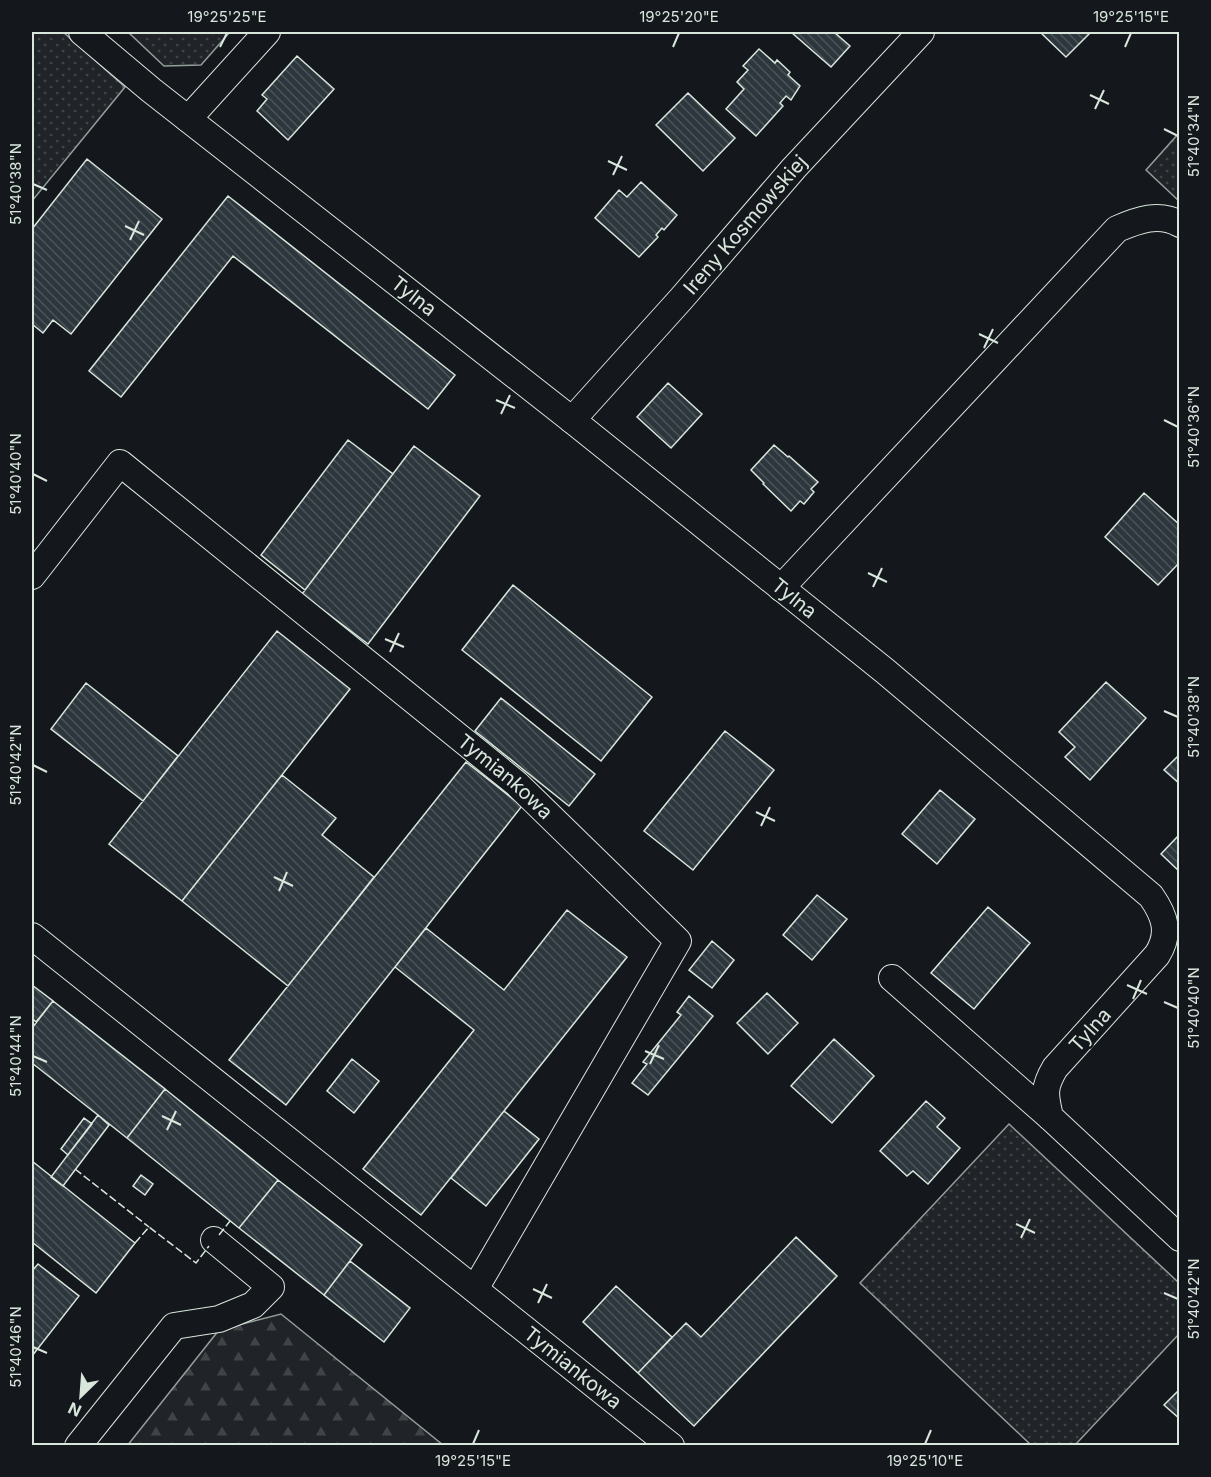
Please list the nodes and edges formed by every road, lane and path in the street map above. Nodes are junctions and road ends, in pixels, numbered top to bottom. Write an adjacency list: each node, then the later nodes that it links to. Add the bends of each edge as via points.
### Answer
1 (82, 32): 4 (street, Tylna)
2 (267, 32): 4 (street)
3 (921, 32): 6 (street, Ireny Kosmowskiej, via 794,168)
4 (189, 119): 6 (street, Tylna)
5 (1179, 224): 8 (street, via 1171,219 1144,218 1117,229)
6 (572, 420): 8 (street, Tylna)
7 (32, 576): 14 (street, Tymiankowa, via 120,463 517,784 678,941)
8 (781, 588): 11 (street, Tylna, via 1151,896 1162,911 1164,945 1055,1068 1047,1082)
9 (32, 936): 14 (street, Tymiankowa)
10 (892, 978): 11 (street)
11 (1050, 1117): 12 (street)
12 (1179, 1238)
13 (214, 1240): 15 (street, via 271,1287 253,1305 219,1319 174,1326)
14 (475, 1289): 16 (street, Tymiankowa)
15 (78, 1446)
16 (671, 1446)

